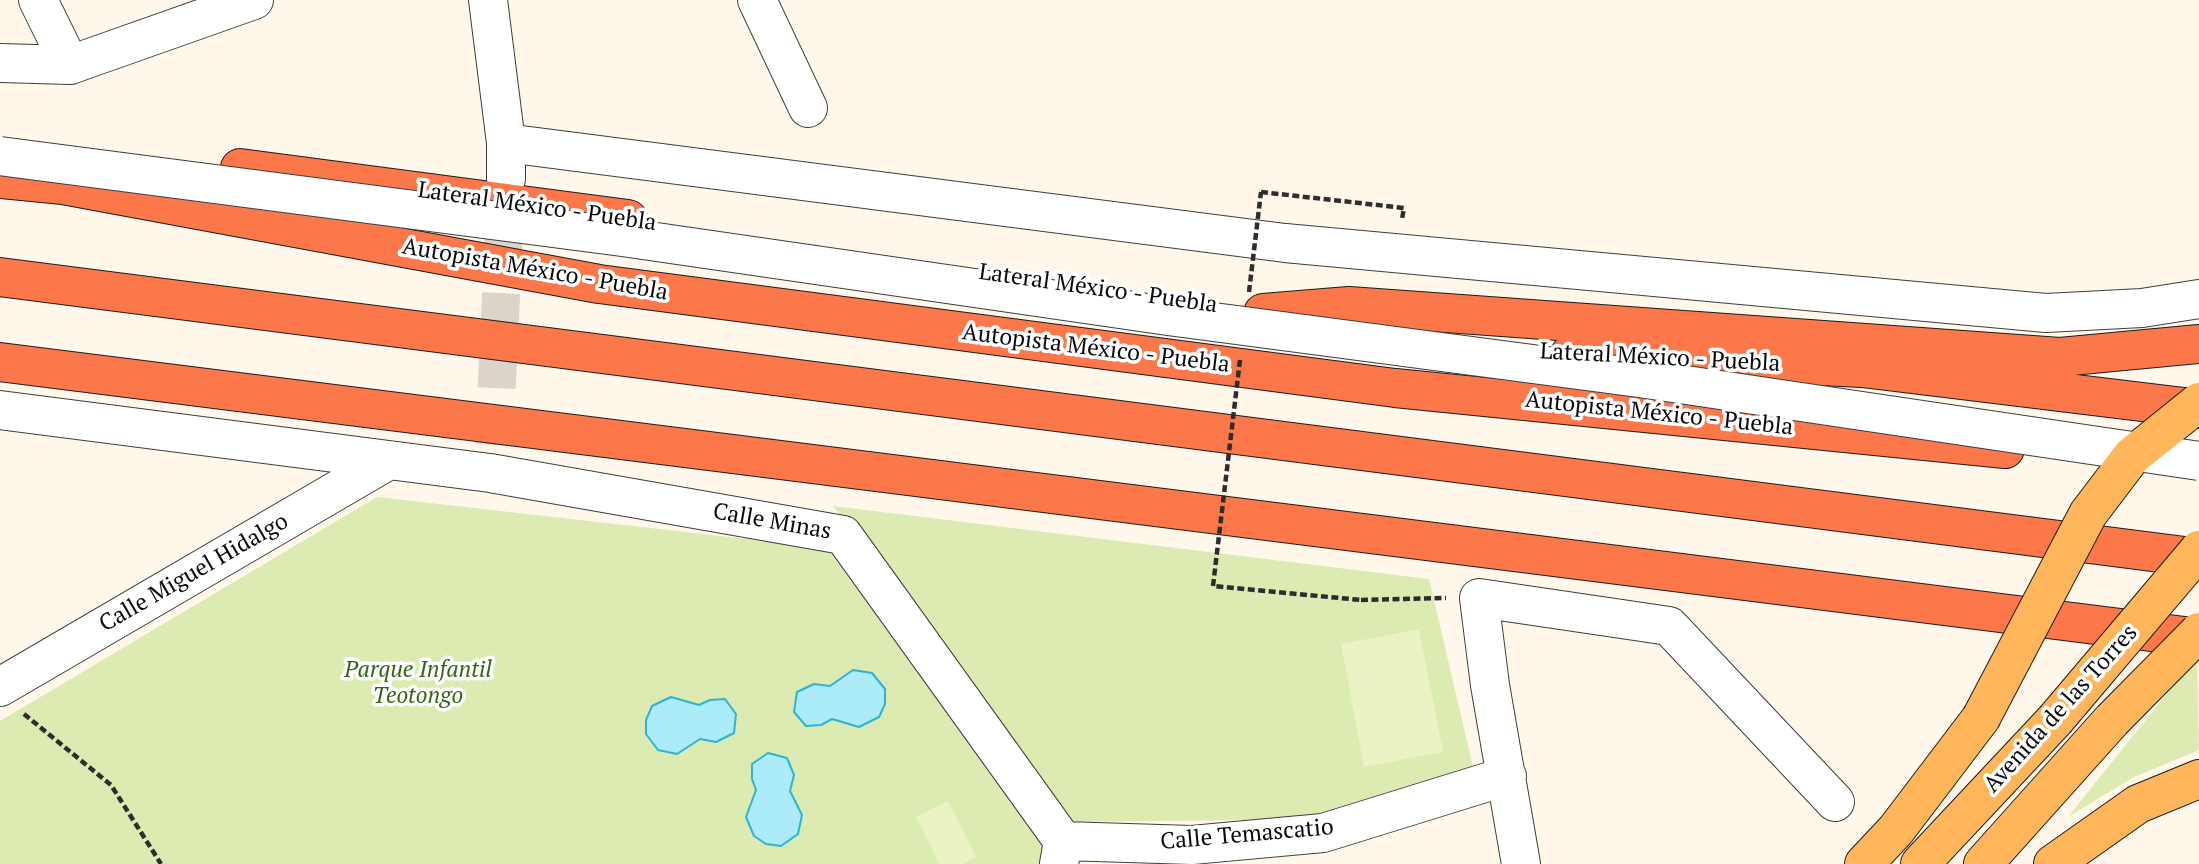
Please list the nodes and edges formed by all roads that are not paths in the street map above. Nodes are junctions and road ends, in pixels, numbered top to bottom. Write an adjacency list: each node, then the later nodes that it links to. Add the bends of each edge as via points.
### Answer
1 (38, 0): 6 (street)
2 (253, 0): 6 (street)
3 (488, 0): 12 (street, via 506,161 1285,243 2032,312 2142,308)
4 (757, 0): 7 (street)
5 (0, 63): 6 (street)
6 (70, 65)
7 (808, 108)
8 (0, 138): 13 (highway, Lateral México - Puebla, via 493,200)
9 (0, 156): 20 (street, bridge, via 1639,377)
10 (0, 177): 21 (highway, Autopista México - Puebla, via 63,184 599,284 1395,388); 22 (street, via 1529,382)
11 (0, 277): 24 (highway)
12 (2199, 299)
13 (1255, 307): 14 (highway, via 1349,306 2060,357); 17 (highway, Lateral México - Puebla, via 1485,350 1861,368)
14 (2199, 344)
15 (0, 362): 26 (highway)
16 (2199, 402): 33 (main road, bridge, via 2132,456 2088,514 1981,718 1896,831)
17 (2199, 409)
18 (0, 410): 19 (street, Calle Minas)
19 (389, 460): 27 (street, Calle Miguel Hidalgo); 31 (street, Calle Minas, via 492,459 843,535)
20 (2199, 461)
21 (2199, 469)
22 (2199, 479)
23 (2199, 550): 34 (main road, Avenida de las Torres, bridge, via 2055,720)
24 (2199, 558)
25 (2199, 632): 35 (main road, Avenida de las Torres, bridge, via 2112,720)
26 (2199, 638)
27 (10, 699)
28 (1507, 776): 30 (street, via 1479,598 1669,626); 31 (street, Calle Temascatio, via 1323,833); 32 (street)
29 (2199, 779): 36 (main road, via 2138,804)
30 (1835, 802)
31 (1061, 852)
32 (1521, 864)
33 (1864, 864)
34 (1920, 864)
35 (1983, 864)
36 (2053, 864)

